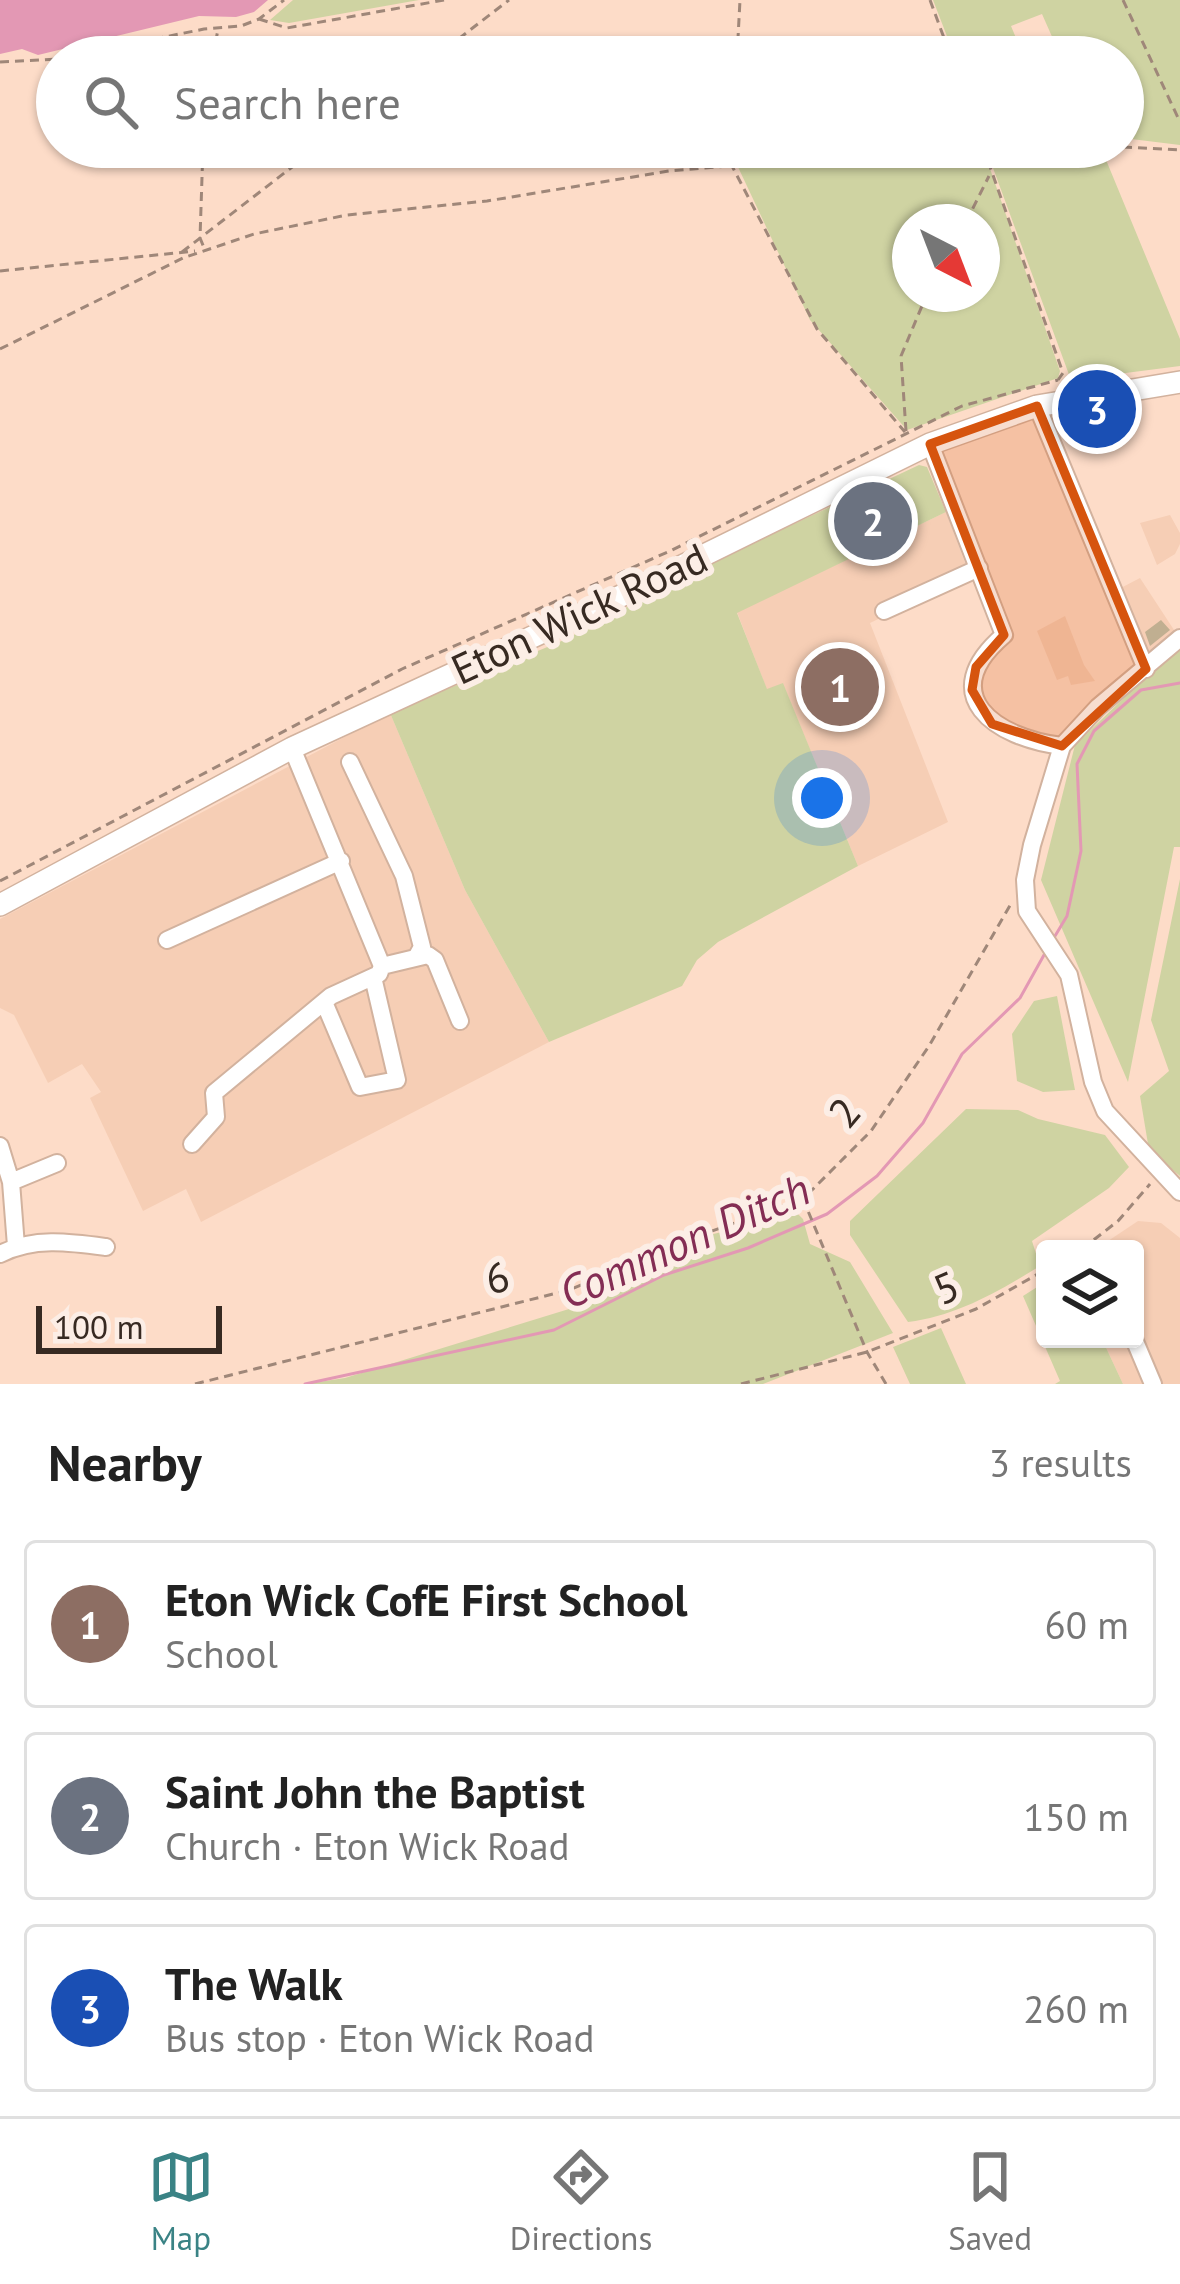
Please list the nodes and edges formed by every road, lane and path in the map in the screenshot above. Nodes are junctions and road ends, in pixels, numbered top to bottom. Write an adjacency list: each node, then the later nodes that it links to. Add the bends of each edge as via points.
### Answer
1 (284, 0): 7 (path)
2 (444, 0): 7 (path, via 287,28)
3 (509, 0): 11 (path)
4 (740, 0): 12 (path)
5 (930, 0): 13 (path)
6 (1123, 0): 14 (path)
7 (259, 19): 8 (path)
8 (219, 27): 9 (path); 10 (path)
9 (173, 36)
10 (217, 36)
11 (462, 36)
12 (738, 36)
13 (943, 36)
14 (1140, 36)
15 (1144, 45): 18 (path)
16 (36, 59): 17 (path)
17 (0, 62)
18 (1180, 122)
19 (1144, 148): 20 (path)
20 (1180, 150)
21 (202, 168): 28 (path)
22 (291, 168): 28 (path)
23 (707, 168): 29 (path, via 347,215)
24 (733, 168): 36 (path, via 817,329)
25 (989, 168): 26 (path)
26 (990, 174): 27 (path); 36 (path, via 1064,374)
27 (975, 204)
28 (200, 238): 29 (path); 30 (path)
29 (205, 250): 30 (path); 33 (path)
30 (181, 253): 31 (path)
31 (0, 271)
32 (919, 312): 36 (path, via 901,356)
33 (0, 349)
34 (1180, 382): 35 (main road, Eton Wick Road)
35 (1036, 406): 37 (main road, Eton Wick Road); 41 (street)
36 (906, 433): 47 (path, via 670,550 401,669)
37 (930, 444): 38 (street); 43 (main road, Eton Wick Road)
38 (979, 568): 39 (street); 42 (street, via 1004,635 976,667 972,690 980,709 1014,735)
39 (884, 611)
40 (1180, 638): 41 (street)
41 (1146, 669): 42 (street)
42 (1063, 746): 46 (street)
43 (292, 748): 45 (street); 48 (main road, Eton Wick Road)
44 (350, 762): 50 (street, via 404,877 422,946)
45 (341, 861): 49 (street); 51 (street)
46 (1025, 880): 57 (street, via 1028,911 1069,976 1105,1112); 60 (path, 2, via 871,1131)
47 (0, 881)
48 (0, 905)
49 (167, 940)
50 (417, 956): 51 (street); 53 (street, via 435,960)
51 (378, 971): 52 (street); 52 (street, via 397,1080 360,1087)
52 (324, 1002): 54 (street, via 214,1093 216,1117)
53 (460, 1021)
54 (192, 1144)
55 (0, 1146): 58 (street)
56 (57, 1163): 58 (street)
57 (1159, 1174): 59 (street); 61 (path)
58 (11, 1182): 63 (street)
59 (1180, 1192)
60 (803, 1199): 66 (path); 67 (path, 6, via 569,1290)
61 (1094, 1240)
62 (106, 1246): 63 (street, via 59,1240)
63 (8, 1250)
64 (1036, 1275): 66 (path, 5)
65 (1138, 1348): 70 (street)
66 (868, 1352): 68 (path, 5); 69 (path)
67 (195, 1384)
68 (741, 1384)
69 (886, 1384)
70 (1153, 1384)

